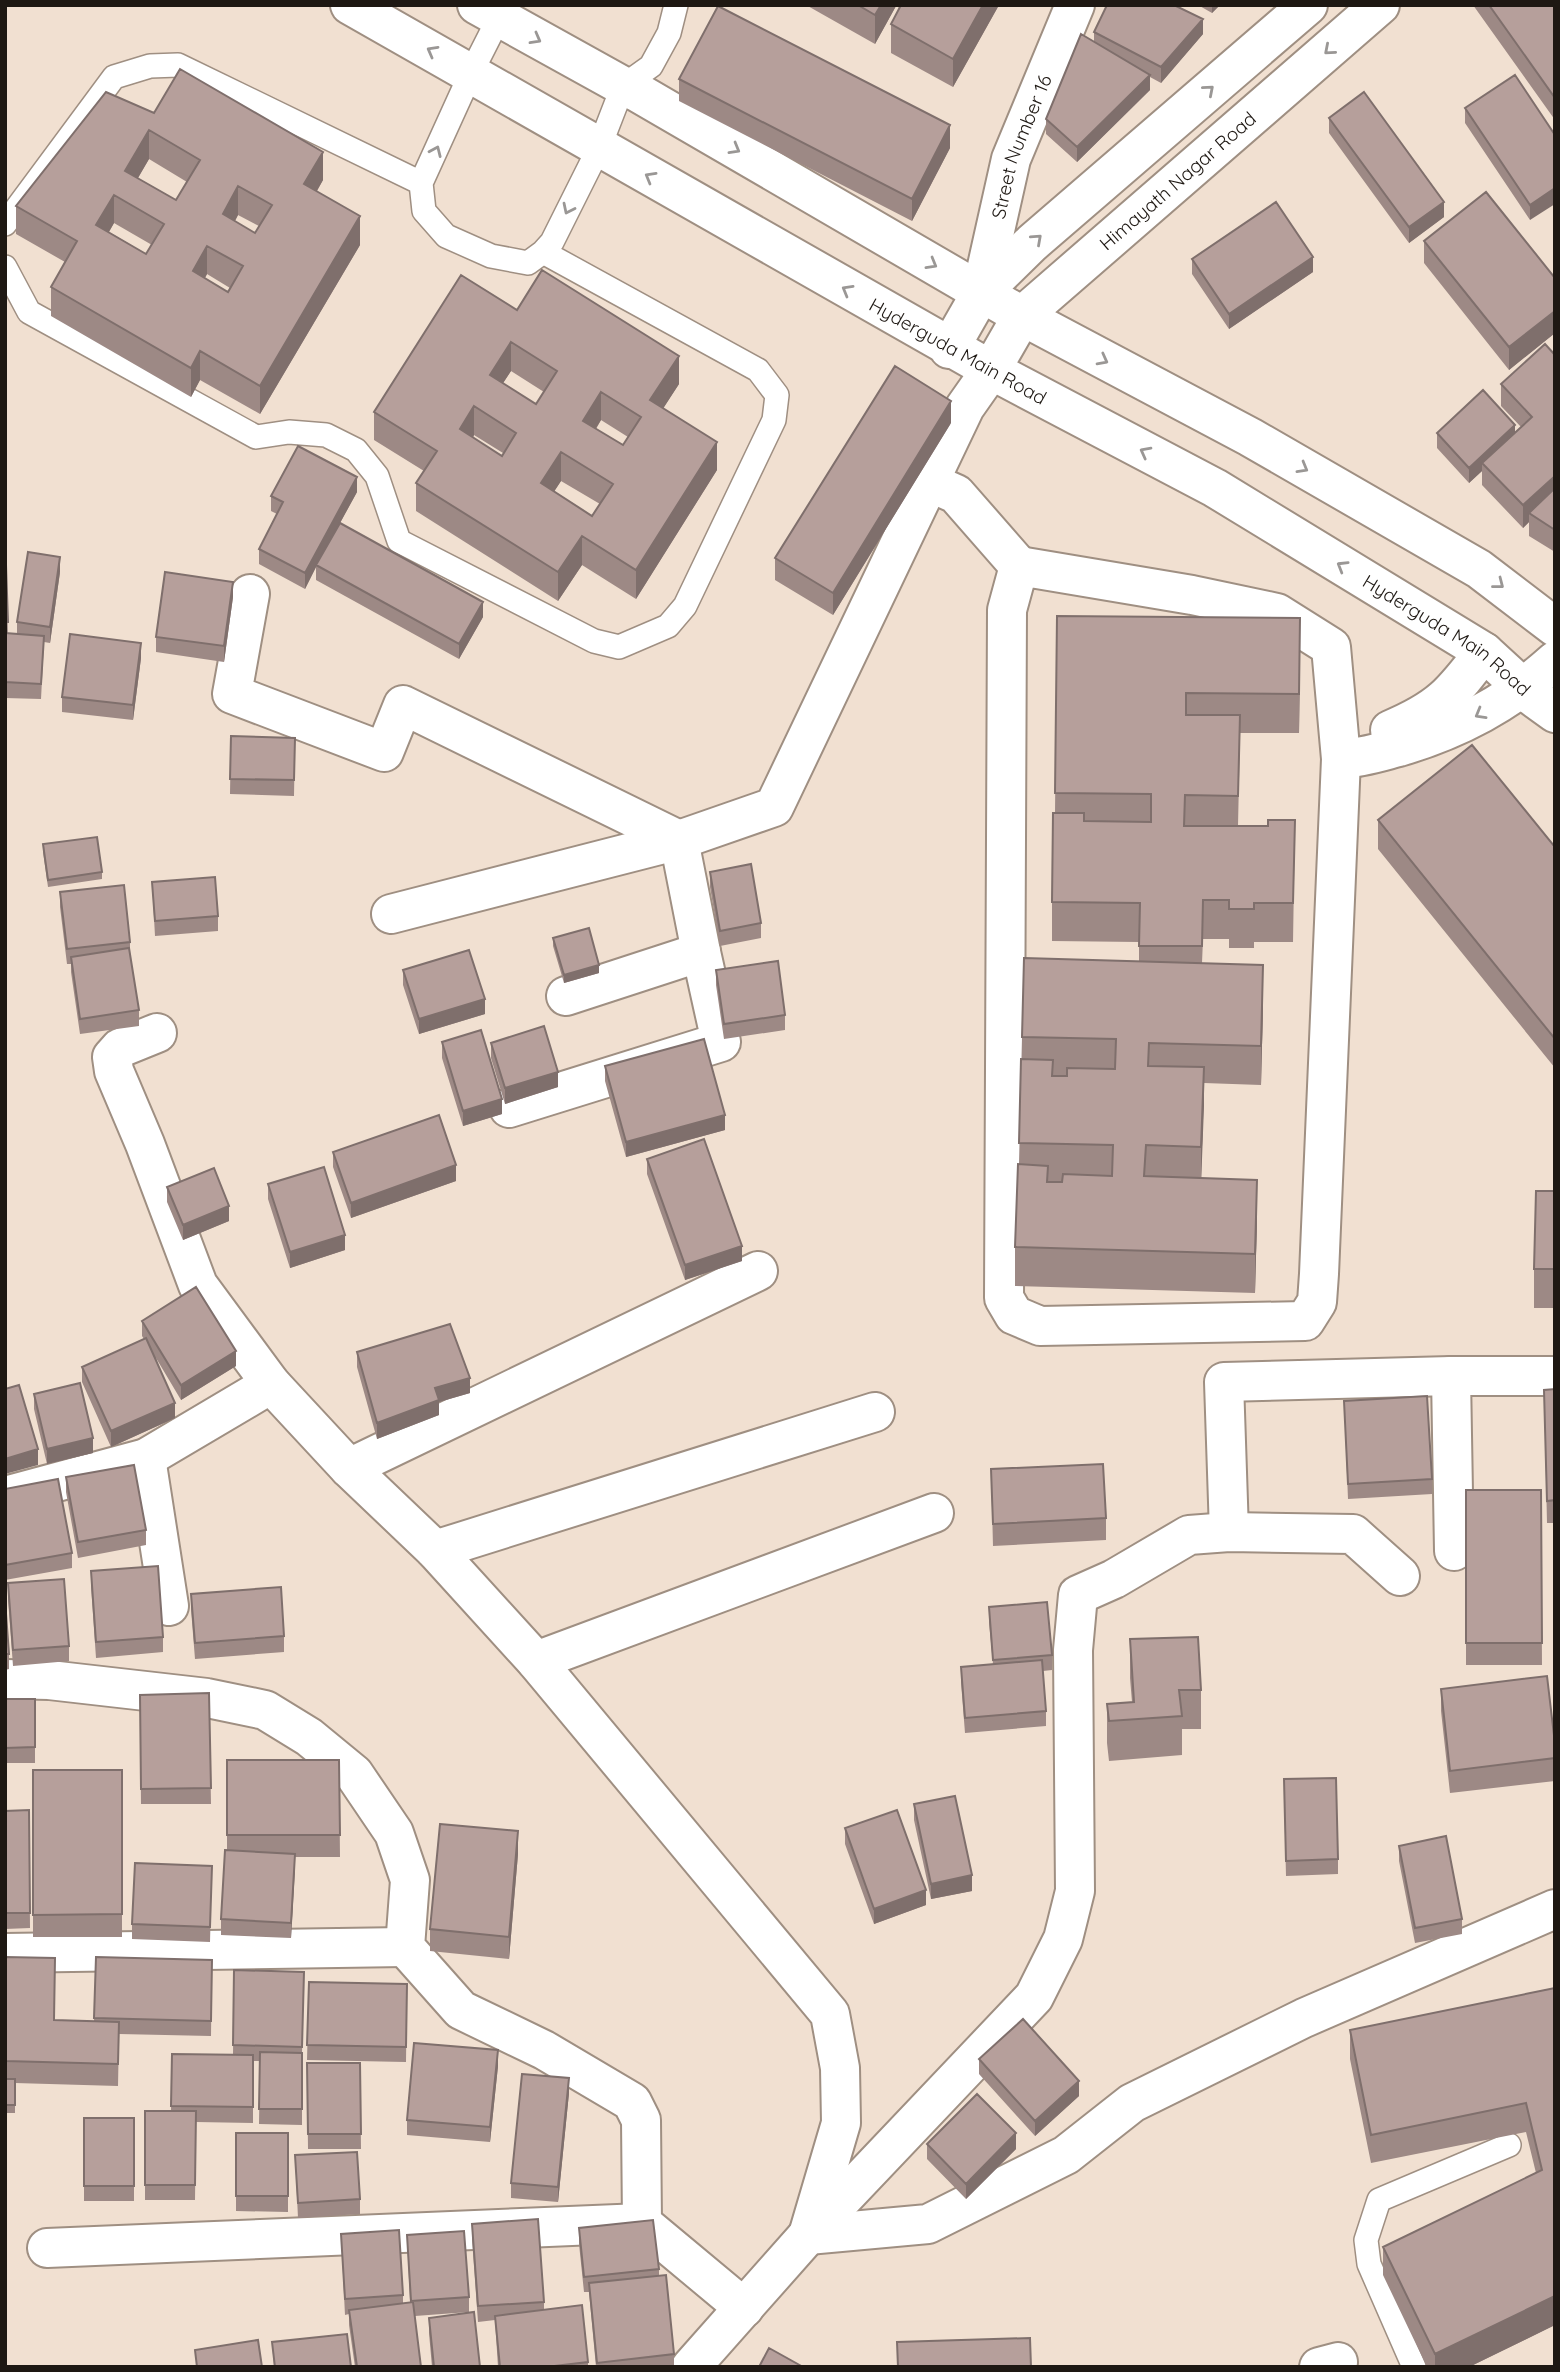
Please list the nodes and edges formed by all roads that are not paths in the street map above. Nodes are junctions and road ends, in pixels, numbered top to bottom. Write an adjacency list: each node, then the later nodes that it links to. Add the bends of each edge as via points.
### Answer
1 (350, 5): 7 (street, Hyderguda Main Road, one-way to 1)
2 (676, 5): 8 (lane, via 669,33 651,66)
3 (1075, 5): 14 (street, Street Number 16, via 1011,159)
4 (1308, 5): 14 (street, one-way to 4, via 1032,243)
5 (1380, 5): 15 (street, Himayath Nagar Road, one-way to 15)
6 (494, 10): 7 (lane); 8 (street, one-way to 8)
7 (471, 74): 9 (street, Hyderguda Main Road); 10 (lane, one-way to 7)
8 (623, 86): 9 (lane); 14 (street, one-way to 14)
9 (599, 148): 12 (lane, one-way to 12); 16 (street, Hyderguda Main Road, one-way to 9)
10 (421, 183): 11 (lane, via 177,65 150,66 114,77); 12 (lane, via 424,211 446,236 491,256 528,263)
11 (5, 224)
12 (543, 252): 13 (lane, via 758,370 777,395 774,420 685,606 667,626 619,648 594,641 399,541 377,476 356,450 326,435 289,432 256,437 29,312)
13 (5, 267)
14 (981, 293): 15 (street); 16 (street)
15 (1022, 316): 17 (street, Himayath Nagar Road); 22 (street, one-way to 22, via 1250,437 1479,569)
16 (949, 348): 17 (street, Hyderguda Main Road); 18 (street)
17 (991, 370): 18 (street, Himayath Nagar Road); 23 (street, Hyderguda Main Road, one-way to 17, via 1215,488)
18 (965, 407): 19 (street, Himayath Nagar Road)
19 (929, 482): 20 (street, via 956,494); 28 (street, Himayath Nagar Road, via 774,807)
20 (1019, 566): 27 (street, via 1277,613 1331,647); 27 (street, via 1007,610 1004,1298 1014,1315 1040,1326 1305,1321 1317,1302)
21 (250, 594): 28 (street, via 232,694 384,752 403,705)
22 (1555, 627)
23 (1484, 652): 25 (street, Hyderguda Main Road); 27 (street, via 1449,697 1423,716)
24 (1555, 661): 25 (street)
25 (1524, 688): 26 (street, Hyderguda Main Road); 27 (street, one-way to 27, via 1434,737 1357,758)
26 (1555, 713)
27 (1341, 748)
28 (679, 840): 29 (street, Himayath Nagar Road); 30 (street)
29 (391, 914)
30 (701, 952): 31 (street); 33 (street, via 721,1042)
31 (566, 996)
32 (157, 1033): 37 (street, via 120,1048 112,1057 114,1071 198,1285)
33 (509, 1108)
34 (758, 1271): 40 (street)
35 (1451, 1376): 36 (street); 43 (street, via 1224,1382); 45 (street)
36 (1555, 1376)
37 (271, 1384): 39 (street); 40 (street)
38 (875, 1412): 44 (street)
39 (146, 1458): 41 (street); 47 (street)
40 (349, 1468): 44 (street)
41 (5, 1496)
42 (934, 1513): 48 (street)
43 (1228, 1532): 46 (street, via 1353,1534); 55 (street, via 1189,1535 1078,1595 1073,1650 1074,1891 1063,1939 1034,1997)
44 (435, 1550): 48 (street)
45 (1454, 1551)
46 (1401, 1576)
47 (169, 1606)
48 (536, 1661): 55 (street, via 830,2014 841,2068 841,2123)
49 (5, 1679): 51 (street, via 207,1698 265,1710 309,1737 354,1774 394,1833 410,1880)
50 (1555, 1909): 55 (street, via 1304,2018 1132,2103 1066,2155 928,2224)
51 (405, 1947): 52 (street); 54 (street, via 461,2010 544,2050 632,2102 640,2120)
52 (5, 1953)
53 (1509, 2145): 59 (lane, via 1379,2200 1366,2240 1369,2264)
54 (642, 2223): 56 (street); 57 (street)
55 (808, 2235): 57 (street)
56 (47, 2248)
57 (744, 2308): 58 (street)
58 (691, 2367)
59 (1414, 2367)

